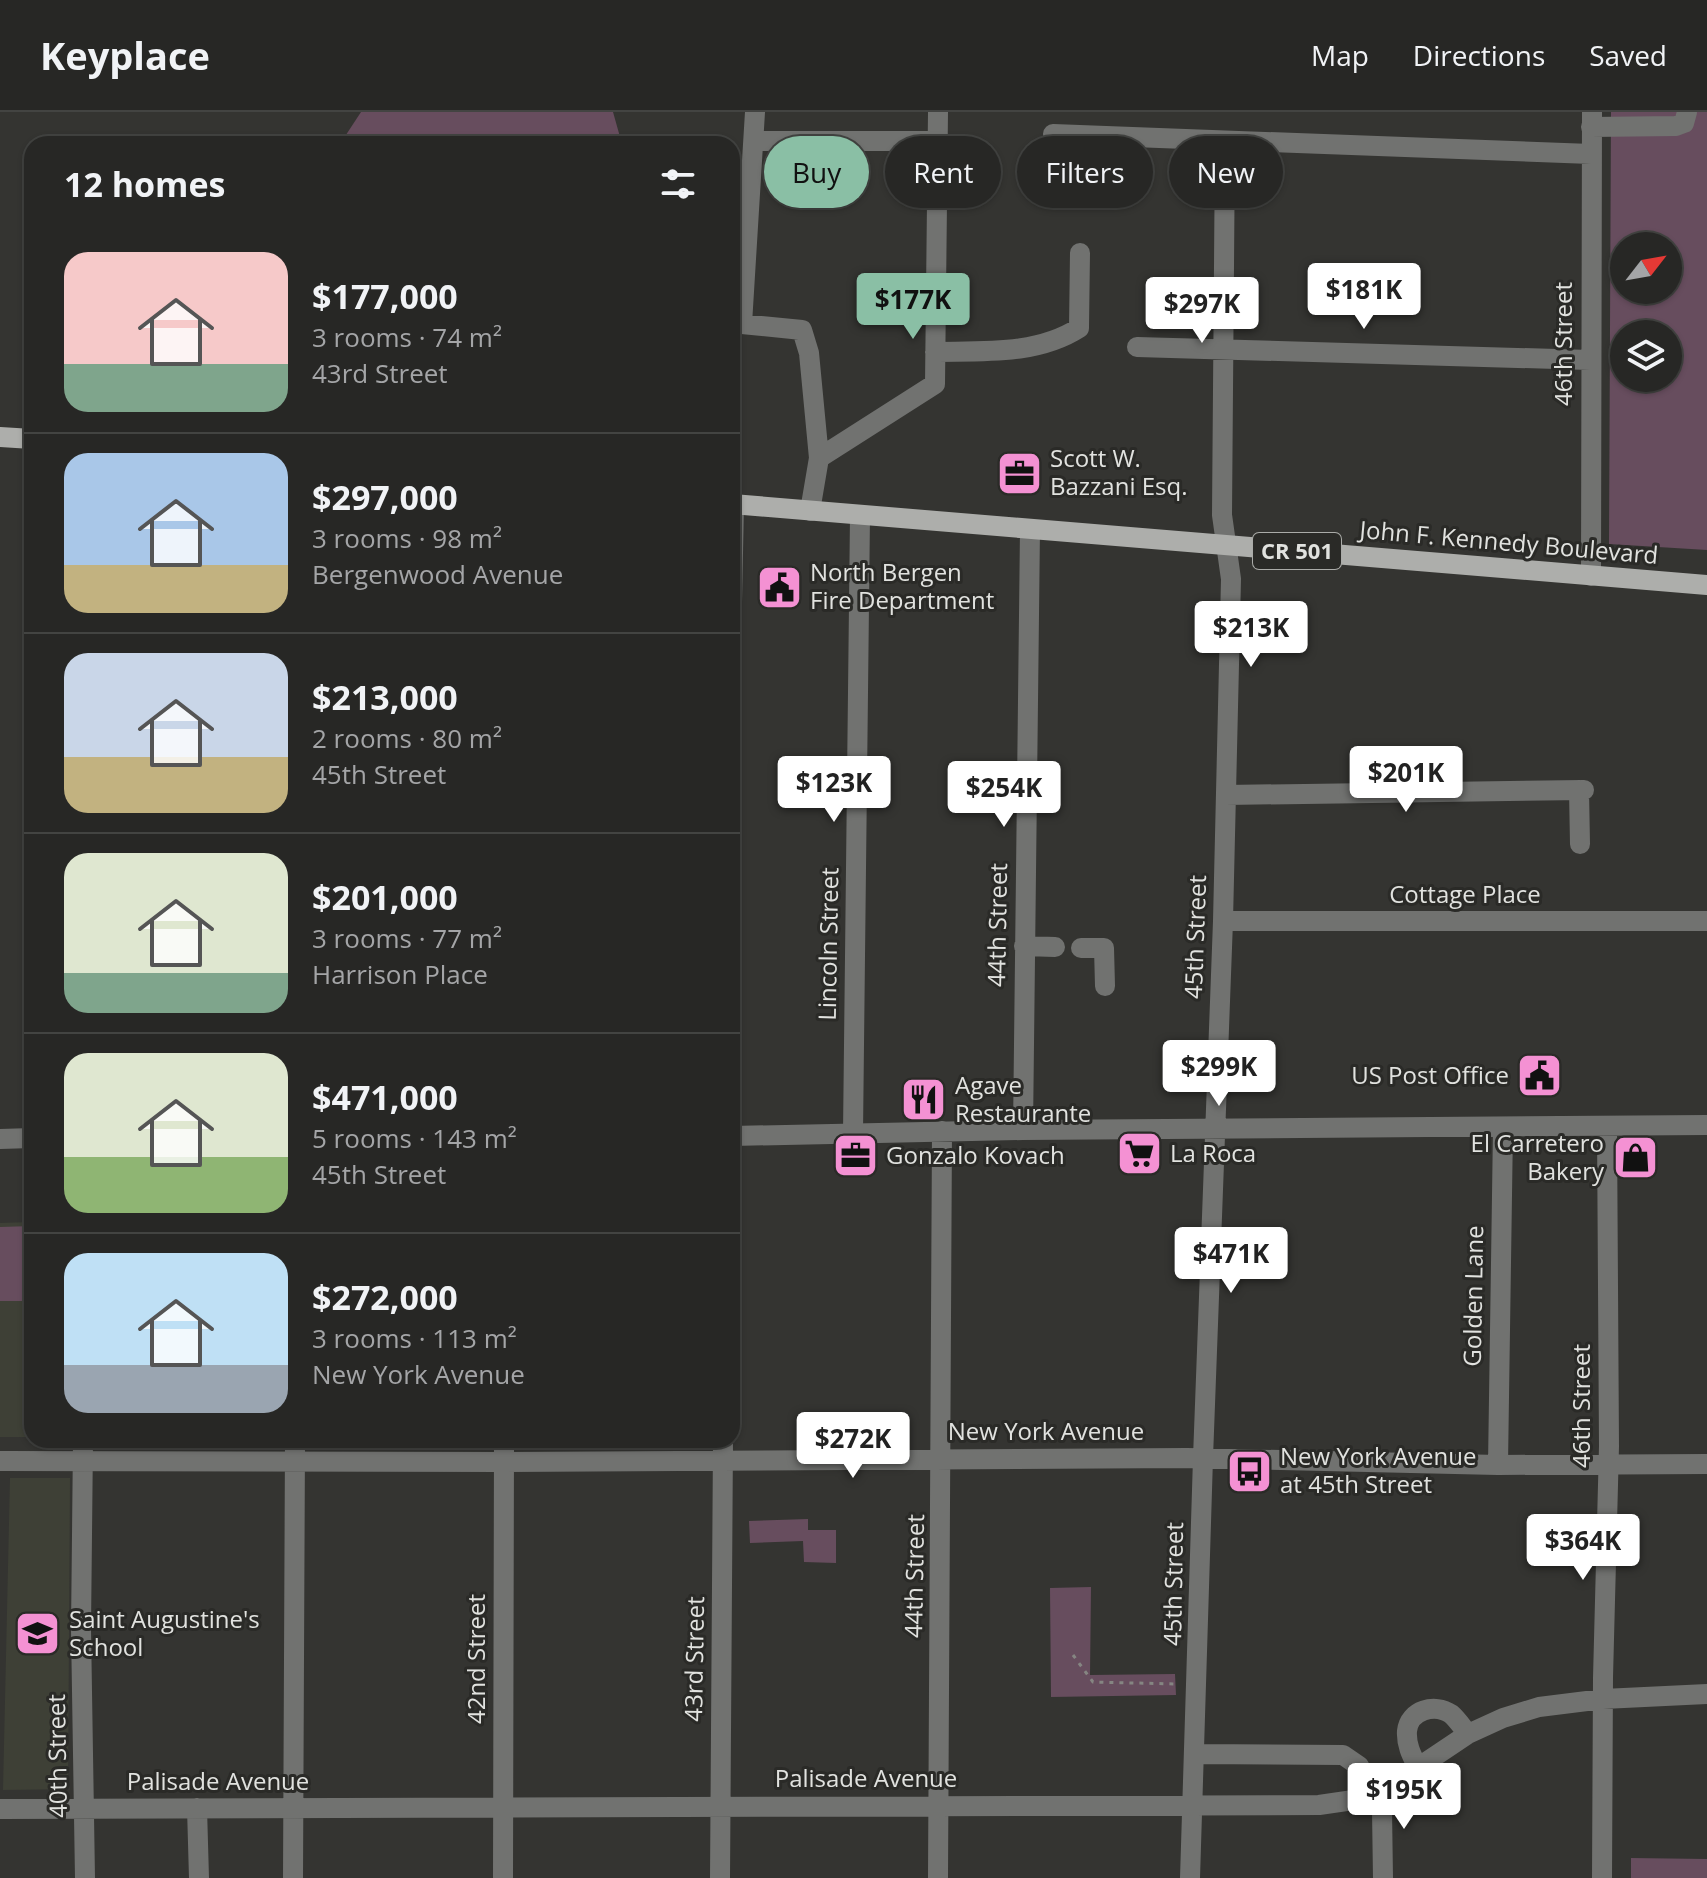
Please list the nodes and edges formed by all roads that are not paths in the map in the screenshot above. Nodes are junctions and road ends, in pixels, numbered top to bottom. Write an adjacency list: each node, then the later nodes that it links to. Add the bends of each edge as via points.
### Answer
1 (755, 112): 8 (street)
2 (938, 112): 6 (street)
3 (1687, 112): 4 (street, via 1684,123 1676,126)
4 (1592, 120): 11 (street, 46th Street)
5 (1053, 134): 7 (street)
6 (937, 136)
7 (1169, 139)
8 (754, 141): 9 (street); 15 (street)
9 (885, 141)
10 (1283, 143): 11 (street)
11 (1591, 154): 20 (street, 46th Street)
12 (936, 208): 19 (street)
13 (1225, 208): 18 (street, 45th Street)
14 (1080, 253): 19 (street, via 1079,328 1021,349)
15 (740, 308)
16 (740, 320): 23 (street, via 802,330)
17 (1137, 347): 18 (street)
18 (1224, 349): 20 (street); 28 (street, 45th Street, via 1222,515)
19 (935, 352): 23 (street, via 935,384)
20 (1590, 360): 29 (street, 46th Street)
21 (0, 437): 22 (main road)
22 (24, 438)
23 (819, 458): 25 (street)
24 (740, 505): 25 (main road, John F. Kennedy Boulevard / CR 501)
25 (810, 511): 26 (main road, John F. Kennedy Boulevard / CR 501)
26 (860, 516): 27 (main road, John F. Kennedy Boulevard / CR 501); 45 (street, Lincoln Street)
27 (1030, 529): 28 (main road, John F. Kennedy Boulevard / CR 501); 35 (street, 44th Street)
28 (1227, 545): 29 (main road, John F. Kennedy Boulevard / CR 501); 31 (street, 45th Street, via 1231,579)
29 (1591, 576): 30 (main road, John F. Kennedy Boulevard / CR 501)
30 (1707, 585)
31 (1226, 795): 32 (street, via 1582,790); 33 (street, 45th Street)
32 (1580, 844)
33 (1223, 921): 34 (street, Cottage Place); 43 (street, 45th Street)
34 (1707, 921)
35 (1024, 946): 36 (street); 42 (street, 44th Street)
36 (1055, 947)
37 (1081, 948): 38 (street, via 1104,948)
38 (1105, 986)
39 (1707, 1125): 40 (street)
40 (1607, 1127): 41 (street); 61 (street, 46th Street)
41 (1503, 1128): 43 (street); 60 (street, Golden Lane)
42 (1023, 1130): 43 (street); 44 (street)
43 (1216, 1130): 54 (street, 45th Street)
44 (942, 1131): 45 (street); 53 (street, 44th Street)
45 (853, 1133): 46 (street)
46 (740, 1136)
47 (24, 1138): 48 (street)
48 (0, 1139)
49 (83, 1448): 56 (street, 40th Street)
50 (295, 1448): 57 (street)
51 (504, 1448): 58 (street, 42nd Street)
52 (723, 1450): 53 (street, New York Avenue); 58 (street, New York Avenue); 69 (street, 43rd Street)
53 (942, 1458): 54 (street, New York Avenue); 68 (street, 44th Street)
54 (1203, 1458): 60 (street, New York Avenue); 65 (street, 45th Street)
55 (0, 1461): 56 (street, New York Avenue)
56 (82, 1462): 57 (street, New York Avenue); 71 (street, 40th Street)
57 (295, 1462): 58 (street, New York Avenue); 73 (street)
58 (504, 1462): 74 (street, 42nd Street)
59 (1707, 1464): 61 (street, New York Avenue)
60 (1498, 1465): 61 (street, New York Avenue)
61 (1608, 1465): 63 (street, 46th Street)
62 (1707, 1694): 63 (street, Palisade Avenue)
63 (1603, 1699): 64 (street, Palisade Avenue, via 1539,1707); 84 (street, 46th Street)
64 (1468, 1734): 66 (street, Palisade Avenue); 66 (street, via 1439,1708 1423,1710 1410,1719 1407,1731)
65 (1195, 1754): 67 (street, via 1343,1755 1359,1766); 70 (street, 45th Street)
66 (1418, 1768): 67 (street, Palisade Avenue)
67 (1374, 1797): 70 (street, Palisade Avenue, via 1319,1805); 83 (street, via 1382,1810)
68 (938, 1805): 69 (street, Palisade Avenue); 70 (street, Palisade Avenue); 81 (street, 44th Street)
69 (720, 1806): 74 (street, Palisade Avenue); 80 (street, 43rd Street)
70 (1194, 1807): 82 (street, 45th Street)
71 (86, 1808): 72 (street, Palisade Avenue); 75 (street, Palisade Avenue); 76 (street, 40th Street)
72 (197, 1808): 73 (street, Palisade Avenue); 77 (street)
73 (294, 1808): 74 (street, Palisade Avenue); 78 (street)
74 (503, 1808): 79 (street, 42nd Street)
75 (0, 1809)
76 (85, 1878)
77 (199, 1878)
78 (293, 1878)
79 (503, 1878)
80 (720, 1878)
81 (938, 1878)
82 (1190, 1878)
83 (1383, 1878)
84 (1602, 1878)

